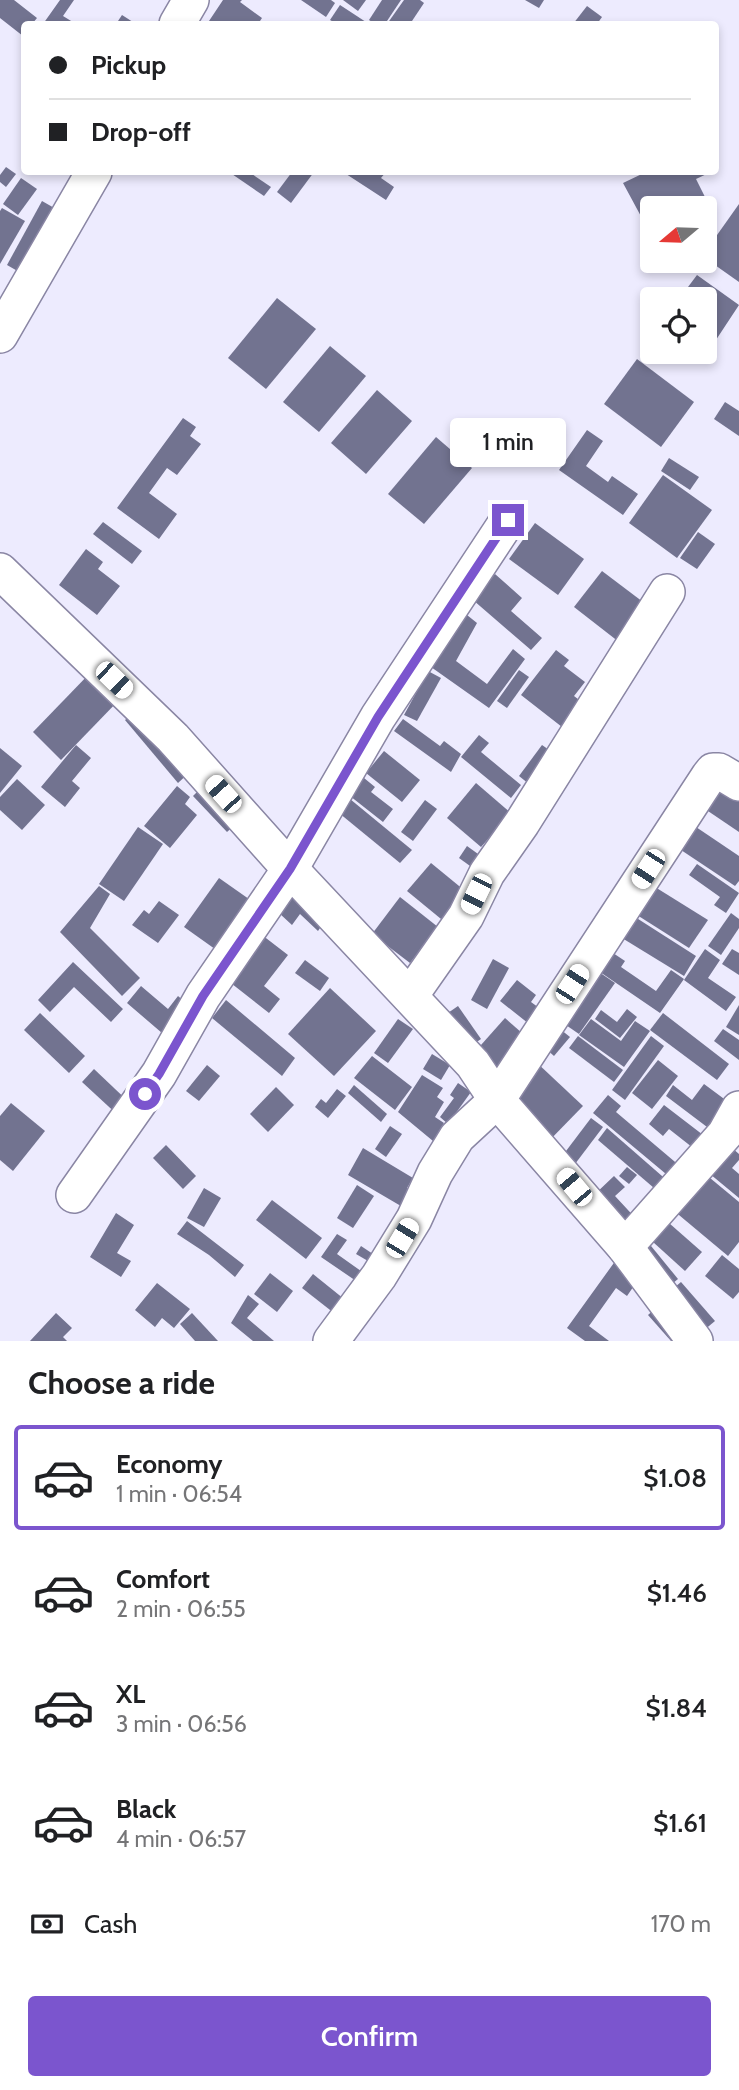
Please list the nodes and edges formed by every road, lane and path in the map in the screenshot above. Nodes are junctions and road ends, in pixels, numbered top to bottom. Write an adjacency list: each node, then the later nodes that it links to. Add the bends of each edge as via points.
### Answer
1 (191, 0): 2 (street)
2 (179, 21)
3 (91, 175): 4 (street)
4 (0, 335)
5 (508, 520): 9 (street, via 378,717)
6 (0, 571): 9 (street, via 173,737)
7 (667, 593): 10 (street, via 487,873 466,916)
8 (739, 783): 11 (street, via 719,772 709,776)
9 (290, 869): 10 (street); 13 (street, via 203,996 159,1074)
10 (410, 996): 11 (street, via 473,1064)
11 (497, 1100): 14 (street); 15 (street, via 457,1137 379,1276)
12 (739, 1109): 14 (street, via 725,1134)
13 (74, 1195)
14 (625, 1247): 16 (street)
15 (331, 1341)
16 (695, 1341)

